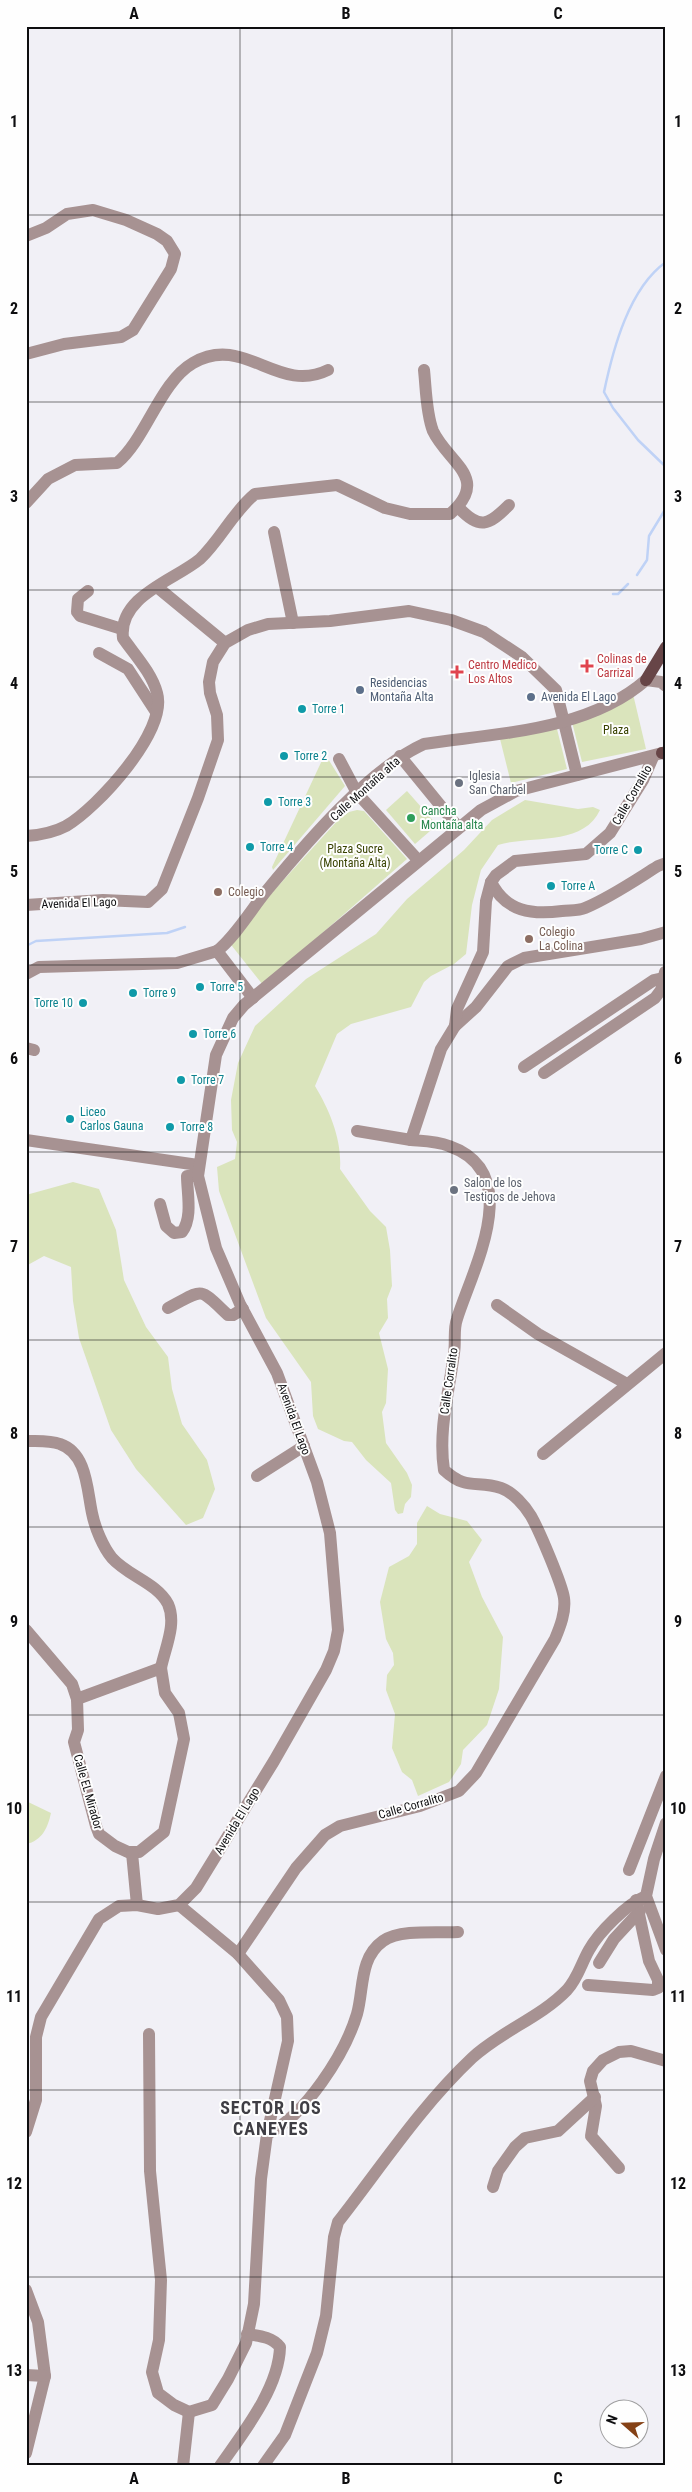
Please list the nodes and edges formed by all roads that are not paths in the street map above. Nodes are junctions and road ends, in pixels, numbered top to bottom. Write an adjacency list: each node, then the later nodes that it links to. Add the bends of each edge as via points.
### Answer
1 (26, 236): 2 (street, via 67,214 93,210 157,234 167,241 175,254 172,269 133,330 121,337 64,344)
2 (26, 354)
3 (328, 370): 5 (street, via 298,378 236,354 217,354 200,359 180,373 122,459 117,463 75,465 48,479)
4 (424, 370): 7 (street, via 433,429 465,472 468,482)
5 (26, 503)
6 (509, 506): 7 (street, via 494,521 486,524 468,518)
7 (458, 507): 9 (street, via 450,514 410,514 385,508 337,485 255,494 199,559)
8 (274, 532): 11 (street)
9 (158, 587): 12 (street, via 146,592); 13 (street)
10 (88, 591): 12 (street, via 78,599 77,612 80,616)
11 (293, 623): 13 (street, via 268,624 248,630); 19 (street, via 409,611 461,623 498,640 536,670 556,690)
12 (122, 629): 18 (street, via 123,638 158,694)
13 (225, 643): 30 (street, Avenida El Lago, via 213,662 208,682 217,715 218,740 162,889 148,902 103,900)
14 (666, 647): 16 (main road)
15 (99, 653): 18 (street, via 128,669)
16 (646, 680): 17 (street, via 662,682); 19 (street, Calle Montaña alta, via 635,690)
17 (666, 686)
18 (156, 712): 26 (street, via 141,748 111,788 68,825 47,834)
19 (566, 723): 21 (street, Calle Montaña alta, via 424,744); 23 (street)
20 (662, 753): 23 (street, Avenida El Lago); 29 (street, Calle Corralito, via 610,833 586,854 515,861)
21 (400, 756): 24 (street, Calle Montaña alta); 25 (street)
22 (339, 760): 24 (street)
23 (577, 775): 25 (street, Avenida El Lago, via 516,791)
24 (357, 793): 27 (street); 32 (street, Calle Montaña alta, via 270,887)
25 (458, 827): 27 (street, Avenida El Lago)
26 (26, 836)
27 (418, 860): 35 (street, Avenida El Lago)
28 (666, 864): 29 (street, via 582,909 543,914 501,900)
29 (491, 882): 36 (street, via 486,901 483,952 457,1009)
30 (26, 905)
31 (666, 932): 36 (street, via 524,958 508,966 476,1007)
32 (218, 951): 33 (street, via 177,963 39,967); 35 (street)
33 (26, 974)
34 (664, 974): 37 (street); 38 (street, via 661,990 655,998)
35 (254, 998): 42 (street, Avenida El Lago, via 233,1018 216,1056)
36 (455, 1026): 41 (street, via 441,1049)
37 (524, 1067)
38 (544, 1073)
39 (357, 1132): 41 (street)
40 (26, 1140): 42 (street)
41 (411, 1140): 66 (street, Calle Corralito, via 448,1145 470,1157 478,1164 488,1191 485,1242 455,1330 441,1432 444,1470 455,1480 466,1484 501,1488 514,1496 531,1516 564,1598 562,1621 555,1639 483,1762 459,1791 420,1806 340,1826 325,1835 296,1868)
42 (198, 1170): 43 (street, via 187,1176 188,1214 182,1232 174,1233 166,1226); 46 (street, Avenida El Lago, via 216,1248)
43 (160, 1204)
44 (497, 1305): 48 (street, via 538,1334)
45 (168, 1308): 46 (street, via 199,1292 205,1293 228,1315)
46 (243, 1310): 51 (street, Avenida El Lago, via 277,1373)
47 (666, 1353): 48 (street)
48 (627, 1384): 52 (street)
49 (26, 1437): 50 (street)
50 (26, 1441): 55 (street, via 62,1444 78,1456 92,1514 106,1550 168,1605 170,1634)
51 (304, 1446): 53 (street); 63 (street, Avenida El Lago, via 330,1533 338,1630 334,1652 253,1795 196,1888)
52 (543, 1454)
53 (257, 1476)
54 (26, 1630): 56 (street, via 72,1684)
55 (161, 1668): 56 (street); 59 (street, via 165,1692 179,1713 184,1739 164,1832 139,1852)
56 (77, 1699): 59 (street, Calle EL Mirador, via 78,1730 74,1742 96,1826 99,1834 109,1842)
57 (666, 1776): 60 (street)
58 (666, 1823): 61 (street)
59 (132, 1853): 62 (street)
60 (629, 1870)
61 (641, 1902): 65 (street); 67 (street); 68 (street, via 644,1938 658,1988); 84 (street, via 610,1924 590,1949 575,1981 566,1991 494,2040 437,2096 338,2222 326,2316 317,2353 285,2435)
62 (137, 1905): 63 (street, via 158,1909); 72 (street, via 119,1906 99,1920 42,2017 36,2037 36,2100)
63 (180, 1905): 66 (street)
64 (458, 1932): 73 (street, via 408,1933 385,1939 374,1949 366,1967 357,2014 323,2081 296,2115)
65 (666, 1950)
66 (238, 1954): 73 (street, via 279,2000 287,2017 288,2041)
67 (599, 1963)
68 (588, 1985)
69 (149, 2034): 80 (street, via 150,2171 161,2280 159,2340 152,2372 158,2393)
70 (666, 2061): 71 (street, via 631,2051 619,2052 603,2060 593,2071 590,2081)
71 (595, 2097): 74 (street, via 591,2136); 75 (street, via 558,2131 525,2138 498,2171)
72 (26, 2132)
73 (267, 2134): 77 (street, via 261,2179 254,2304)
74 (619, 2168)
75 (493, 2187)
76 (26, 2290): 79 (street, via 38,2322)
77 (247, 2334): 80 (street, via 228,2379 212,2405); 83 (street, via 276,2343 280,2347 280,2358 259,2410)
78 (26, 2375): 79 (street)
79 (45, 2376): 81 (street)
80 (189, 2412): 82 (street)
81 (26, 2453)
82 (183, 2466)
83 (220, 2466)
84 (263, 2466)

